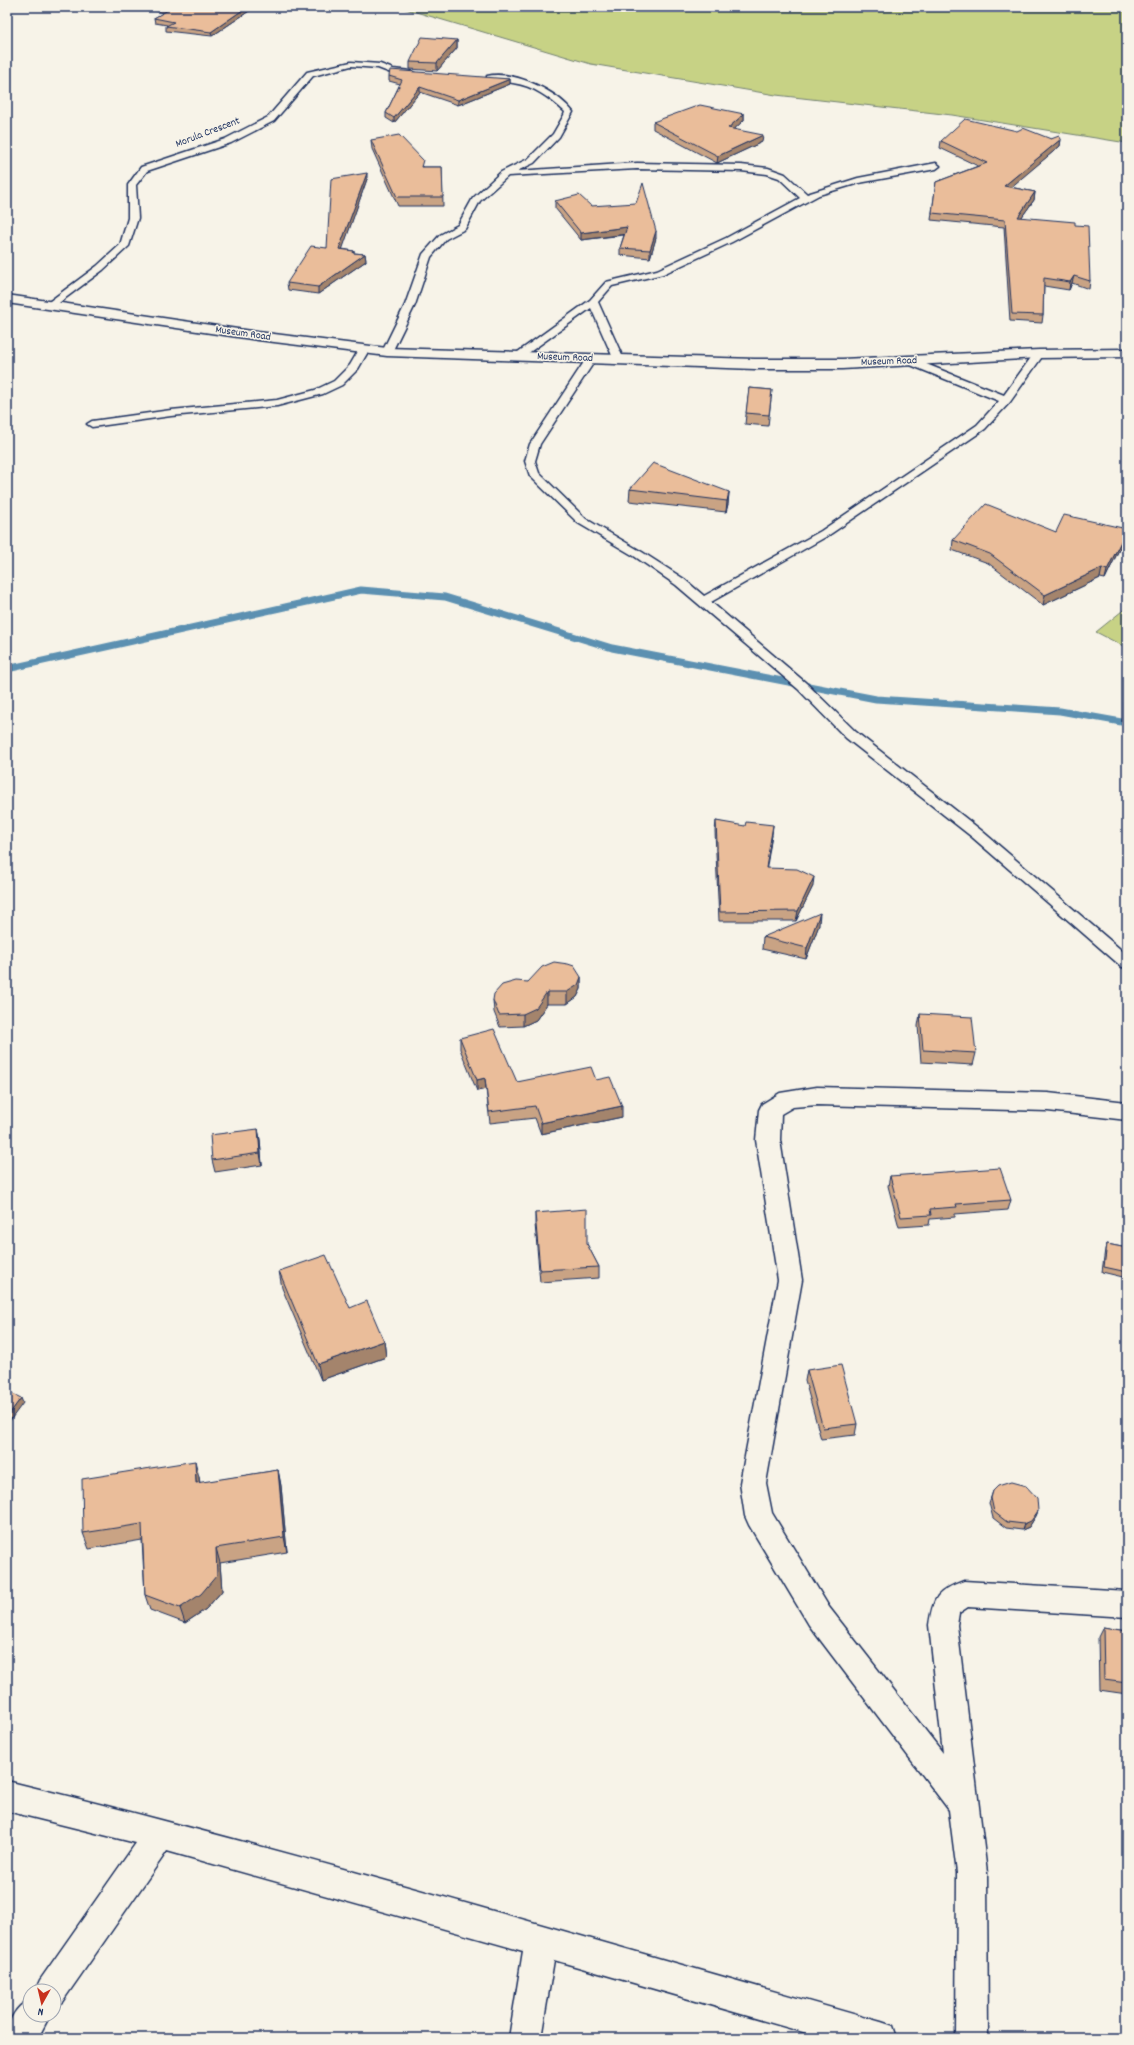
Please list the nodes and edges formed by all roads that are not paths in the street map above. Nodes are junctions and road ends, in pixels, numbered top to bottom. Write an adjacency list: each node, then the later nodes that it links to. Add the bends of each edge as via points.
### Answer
1 (419, 74): 8 (lane, Morula Crescent, via 391,71 380,66 351,64 310,74 272,119 228,141 144,169 132,185 133,218 124,246 100,268)
2 (481, 77): 4 (lane, via 530,83 569,112 556,135 531,161)
3 (936, 166): 5 (lane, via 858,181)
4 (504, 174): 5 (lane, via 637,166 741,168 768,171 782,176); 10 (lane, via 476,200 462,227 443,238 426,256 410,305)
5 (805, 198): 7 (lane, via 729,240 660,272 609,284)
6 (7, 299): 8 (street, Museum Road)
7 (593, 302): 13 (lane); 15 (lane)
8 (49, 306): 9 (street, Museum Road)
9 (364, 350): 10 (street, Museum Road); 18 (lane, via 354,367 338,383 319,392 277,403)
10 (387, 352): 13 (street, Museum Road)
11 (1127, 353): 12 (street, Museum Road)
12 (1039, 354): 16 (street, Museum Road); 17 (lane)
13 (516, 357): 14 (street, Museum Road)
14 (592, 359): 15 (street, Museum Road); 19 (lane, via 535,444 530,461 534,474 582,521 680,582)
15 (619, 360): 16 (street, Museum Road, via 755,364)
16 (912, 362): 17 (lane)
17 (1006, 400): 19 (lane, via 981,427 825,533)
18 (92, 424)
19 (702, 602): 20 (lane, via 802,686 851,734 977,834)
20 (1127, 963)
21 (1127, 1111): 24 (street, via 1048,1102 817,1096 788,1099 770,1110 768,1140 790,1280 753,1483 759,1516 819,1616)
22 (1127, 1604): 24 (street, via 964,1594 946,1606 943,1626)
23 (7, 1796): 25 (street)
24 (964, 1804): 33 (street, via 972,1873)
25 (160, 1834): 26 (street); 27 (street)
26 (541, 1941): 29 (street); 31 (street)
27 (57, 1983)
28 (28, 2023): 30 (street)
29 (817, 2029): 32 (street)
30 (18, 2038)
31 (525, 2038)
32 (881, 2038)
33 (972, 2038)

